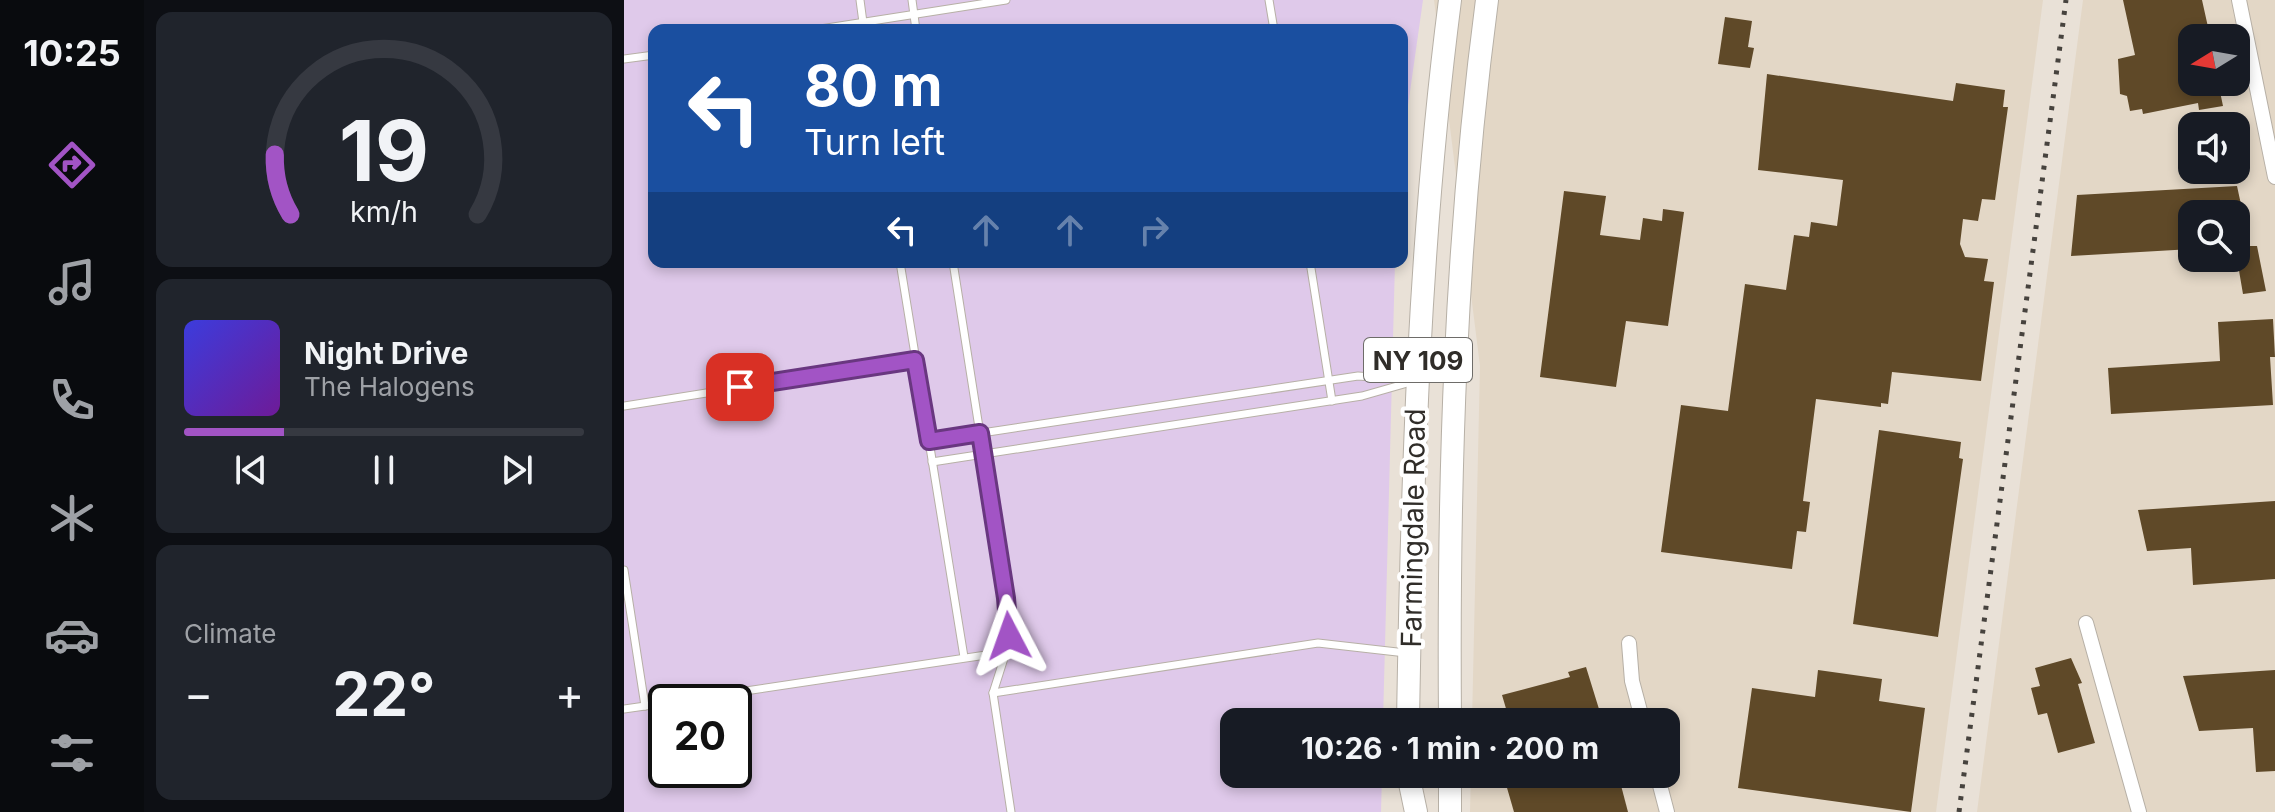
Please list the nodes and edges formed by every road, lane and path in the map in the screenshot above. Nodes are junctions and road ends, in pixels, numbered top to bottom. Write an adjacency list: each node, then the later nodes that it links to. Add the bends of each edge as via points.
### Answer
1 (860, 0): 9 (lane)
2 (912, 0): 8 (lane)
3 (1006, 0): 8 (lane)
4 (1269, 0): 12 (lane)
5 (1450, 0): 21 (main road, Farmingdale Road / NY 109)
6 (1487, 0): 39 (main road, Farmingdale Road / NY 109, via 1452,369)
7 (2239, 0): 15 (street)
8 (914, 15): 10 (lane); 11 (lane)
9 (864, 24)
10 (873, 24)
11 (915, 24)
12 (1273, 24)
13 (648, 56): 14 (lane)
14 (624, 59)
15 (2275, 177)
16 (901, 268): 19 (lane)
17 (954, 268): 24 (lane)
18 (1311, 268): 20 (lane)
19 (915, 360): 23 (lane); 25 (lane)
20 (1329, 380): 21 (lane); 22 (lane); 24 (lane)
21 (1416, 380): 22 (lane); 32 (main road, Farmingdale Road / NY 109)
22 (1332, 401): 26 (lane)
23 (624, 406)
24 (980, 433): 25 (lane); 26 (lane)
25 (929, 441): 27 (lane)
26 (983, 455): 27 (lane); 31 (lane, via 1006,598)
27 (932, 462): 33 (lane)
28 (624, 570): 36 (lane)
29 (2086, 623): 51 (street)
30 (1629, 643): 40 (street)
31 (1006, 652): 33 (lane); 35 (lane)
32 (1409, 653): 35 (lane, via 1318,643); 38 (main road, Farmingdale Road / NY 109)
33 (964, 657): 34 (lane)
34 (752, 689)
35 (993, 693): 46 (lane)
36 (645, 706): 37 (lane); 41 (lane)
37 (648, 706)
38 (1408, 708)
39 (1450, 708)
40 (1639, 708)
41 (624, 709)
42 (1408, 788): 47 (main road)
43 (1411, 788): 48 (main road)
44 (1450, 788): 49 (main road)
45 (1661, 788): 50 (street)
46 (1011, 812)
47 (1407, 812)
48 (1416, 812)
49 (1450, 812)
50 (1667, 812)
51 (2139, 812)

